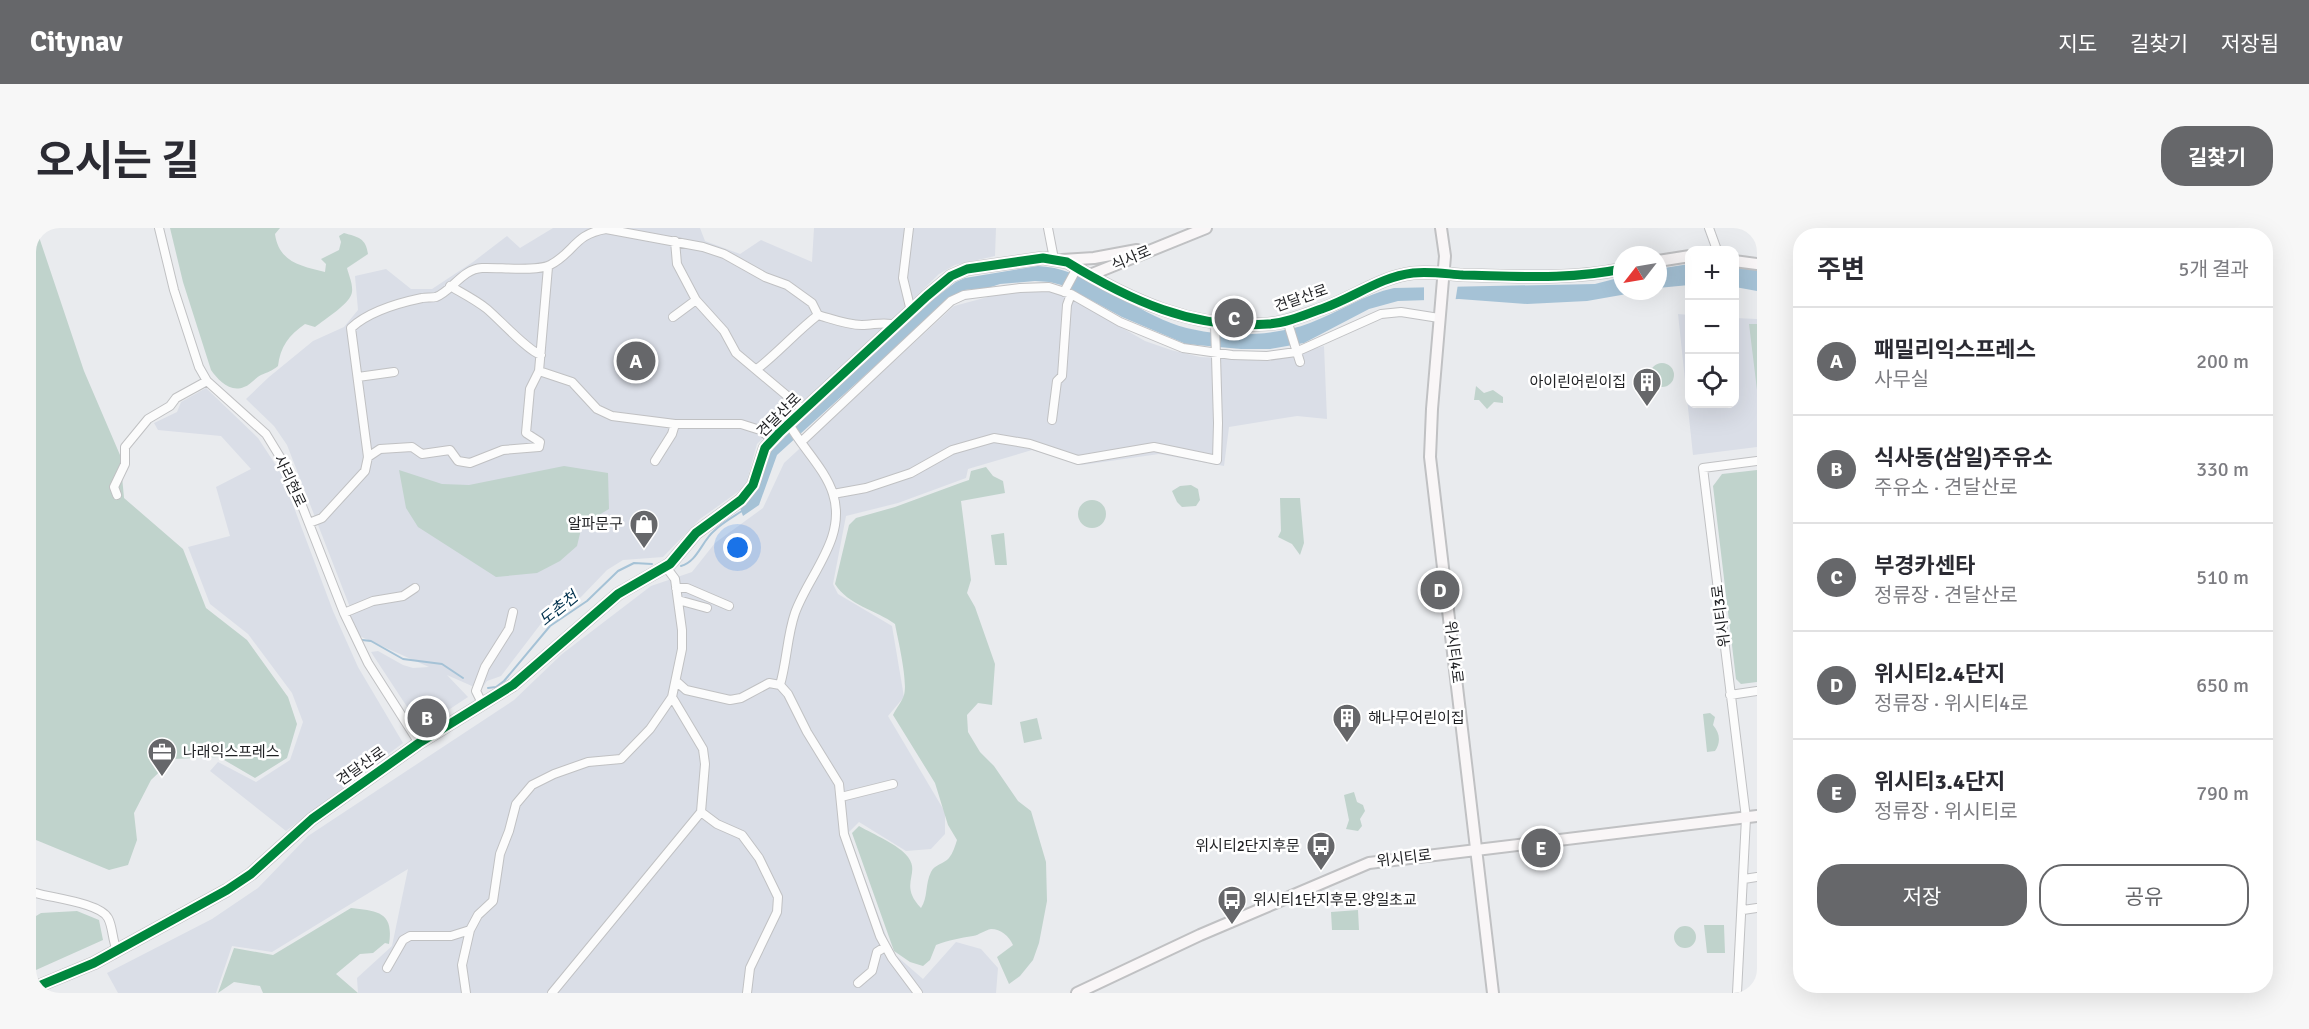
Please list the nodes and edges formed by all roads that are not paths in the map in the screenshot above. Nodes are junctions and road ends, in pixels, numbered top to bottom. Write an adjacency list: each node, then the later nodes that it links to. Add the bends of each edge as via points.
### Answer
1 (159, 228): 39 (street, 사리현로, via 192,348)
2 (909, 228): 24 (street, via 903,278)
3 (1048, 228): 12 (street)
4 (1206, 228): 10 (street, 식사로)
5 (1441, 228): 20 (street, via 1445,256)
6 (1709, 228): 9 (street)
7 (621, 230): 8 (street); 16 (street, via 592,231)
8 (675, 241): 23 (street, via 677,264); 26 (street, via 724,254 787,285 812,303)
9 (1716, 246)
10 (1149, 250): 12 (street); 19 (street, 식사로)
11 (1685, 257): 13 (street)
12 (1058, 260): 17 (street, 견달산로); 24 (street, 견달산로, via 1043,258 958,272)
13 (1667, 260)
14 (1739, 262): 15 (street)
15 (1757, 264)
16 (548, 267): 21 (street, via 480,268); 33 (street)
17 (1076, 269): 19 (street, 견달산로); 22 (street)
18 (1613, 270): 20 (street, 견달산로, via 1568,278)
19 (1090, 275): 30 (street, 견달산로, via 1158,310)
20 (1442, 278): 25 (street, 위시티4로); 28 (street, 견달산로, via 1416,273 1380,281)
21 (450, 286): 33 (street, via 484,306 533,353); 38 (street, via 436,297 406,302 363,317 351,328)
22 (1067, 292): 32 (street, via 1120,322 1183,348); 41 (street, via 1062,376 1057,381); 45 (street, via 1049,287 1020,288 964,295 951,302)
23 (696, 300): 27 (street); 35 (street, via 724,331 736,353)
24 (911, 311): 29 (street, 견달산로)
25 (1440, 314): 31 (street, via 1381,314); 71 (street, 위시티4로, via 1430,457)
26 (818, 315): 29 (street, via 862,325); 35 (street)
27 (673, 317)
28 (1288, 322): 30 (street, 견달산로); 31 (street)
29 (896, 325): 40 (street, 견달산로)
30 (1216, 325): 32 (street)
31 (1296, 350): 32 (street, via 1267,356); 34 (street)
32 (1215, 351): 49 (street, via 1216,460 1154,447 1078,460 1030,444 994,438 952,450 911,473)
33 (541, 355): 36 (street)
34 (1300, 362)
35 (757, 369): 40 (street)
36 (539, 371): 42 (street, via 572,382 597,409 612,416); 46 (street, via 530,389 526,433 540,442 539,447 503,450 470,463 458,461 450,450 422,454 412,447 380,448)
37 (394, 372): 38 (street)
38 (358, 377): 46 (street)
39 (207, 381): 50 (street, via 148,419 125,447 125,464 114,487); 51 (street, 사리현로, via 266,434 288,470)
40 (804, 410): 43 (street, 견달산로)
41 (1052, 420)
42 (675, 424): 44 (street, via 741,424 760,430); 47 (street)
43 (789, 426): 44 (street, 견달산로); 45 (street)
44 (773, 440): 52 (street, 견달산로, via 765,448 747,494 696,533)
45 (799, 440): 49 (street)
46 (368, 458): 51 (street, via 365,471 322,518)
47 (655, 461)
48 (1757, 461): 63 (street, 위시티3로, via 1703,468)
49 (833, 494): 61 (street, via 836,511 831,539 791,624)
50 (117, 495)
51 (309, 523): 59 (street, 사리현로)
52 (666, 567): 54 (street); 65 (street, 견달산로, via 618,594 513,685)
53 (415, 588): 59 (street, via 404,596 373,601)
54 (676, 588): 55 (street); 56 (street, via 687,588)
55 (678, 600): 57 (street); 60 (street, via 682,649)
56 (729, 606)
57 (707, 608)
58 (513, 612): 65 (street, via 509,629 485,667 476,691)
59 (344, 613): 66 (street, 사리현로, via 368,663)
60 (676, 681): 61 (street, via 686,690 730,700 769,682); 64 (street)
61 (780, 685): 68 (street, via 839,784)
62 (1757, 691): 63 (street)
63 (1730, 694): 70 (street, 위시티3로)
64 (672, 697): 69 (street, via 703,749); 77 (street, via 650,729 621,759 588,762 532,785 516,804 500,854 493,902 478,915)
65 (483, 705): 66 (street, 견달산로)
66 (420, 743): 79 (street, 견달산로, via 312,819 227,890)
67 (893, 784): 68 (street)
68 (841, 797): 78 (street, via 844,834)
69 (701, 812): 84 (street); 85 (street, via 742,835 759,858 778,897 777,912 750,968)
70 (1752, 817): 71 (street, 위시티로); 73 (street, 위시티3로)
71 (1476, 849): 87 (street, 위시티로, via 1369,862 1200,934); 88 (street, 위시티4로)
72 (1757, 878): 73 (street)
73 (1743, 879): 76 (street, 위시티3로)
74 (36, 893): 79 (street, via 100,909 108,918)
75 (1757, 908): 76 (street)
76 (1743, 910): 89 (street, 위시티3로)
77 (470, 930): 80 (street, via 451,936 410,936 403,940); 83 (street, via 462,965)
78 (885, 946): 81 (street, via 877,952 872,971); 86 (street)
79 (117, 950): 82 (street, 견달산로)
80 (387, 968)
81 (858, 983)
82 (36, 987)
83 (466, 993)
84 (552, 993)
85 (747, 993)
86 (918, 993)
87 (1078, 993)
88 (1493, 993)
89 (1737, 993)

